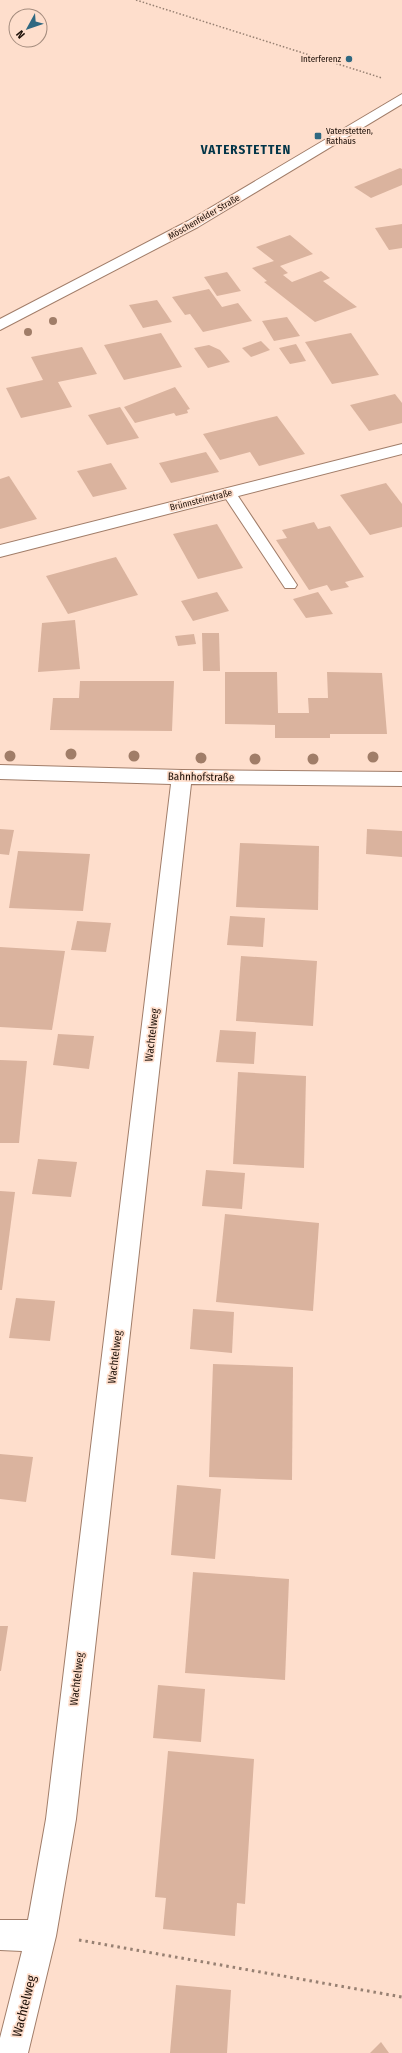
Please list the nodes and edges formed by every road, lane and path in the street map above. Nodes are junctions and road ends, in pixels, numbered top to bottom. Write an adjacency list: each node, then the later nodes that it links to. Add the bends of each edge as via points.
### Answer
1 (136, 0): 2 (path)
2 (386, 80)
3 (402, 98): 4 (street, Möschenfelder Straße, via 193,224)
4 (0, 325)
5 (402, 449): 6 (street, Brünnsteinstraße)
6 (229, 493): 7 (street, Brünnsteinstraße); 8 (lane)
7 (0, 551)
8 (290, 585)
9 (0, 772): 10 (street, Bahnhofstraße)
10 (182, 777): 11 (street, Bahnhofstraße); 13 (street, Wachtelweg, via 61,1819)
11 (402, 779)
12 (0, 1935): 13 (street)
13 (41, 1936): 14 (path); 15 (street, Wachtelweg)
14 (402, 1997)
15 (12, 2053)

